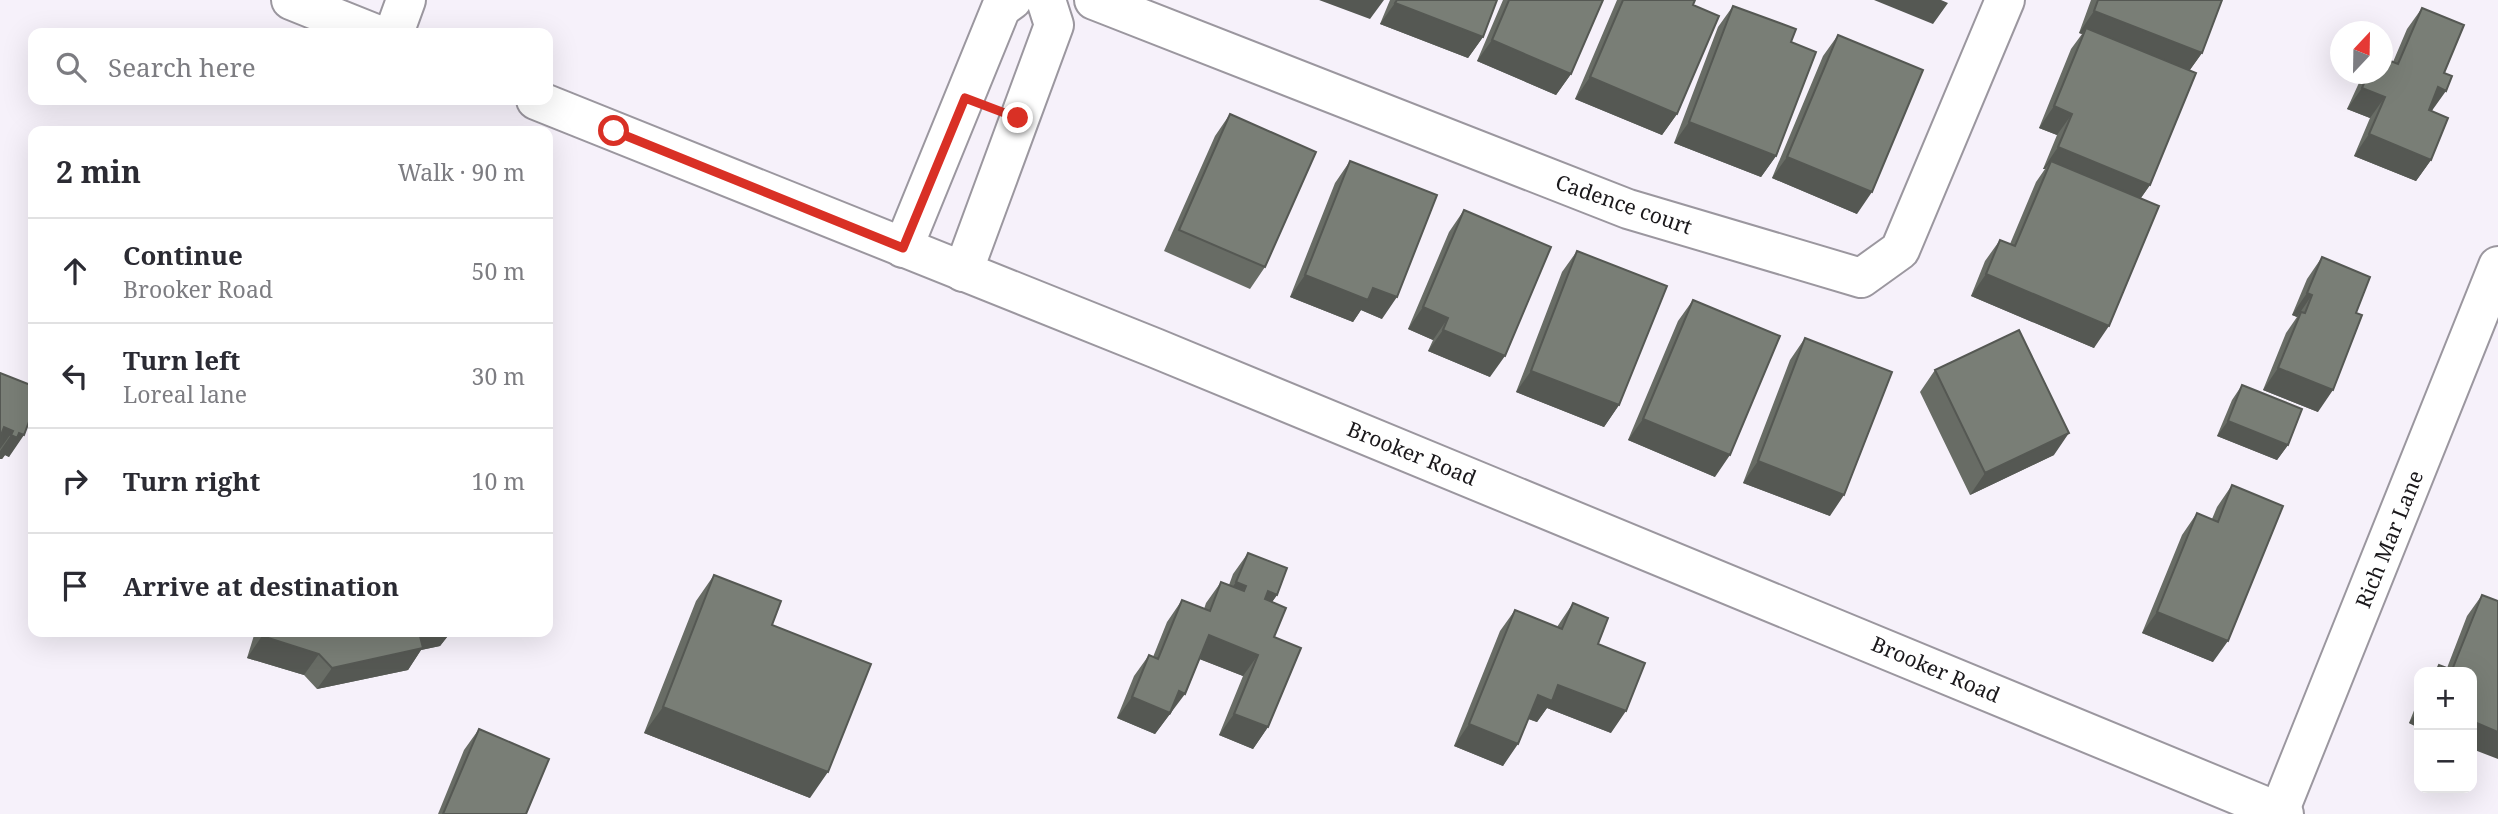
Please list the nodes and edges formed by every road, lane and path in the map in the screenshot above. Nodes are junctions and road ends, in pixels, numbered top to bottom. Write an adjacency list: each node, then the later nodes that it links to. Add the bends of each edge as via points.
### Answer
1 (291, 0): 7 (street)
2 (406, 0): 8 (street)
3 (1012, 0): 9 (street, via 1001,8)
4 (1046, 0): 11 (street, via 1054,25)
5 (1094, 0): 6 (street, Cadence court, via 1628,209 1861,278 1900,250)
6 (2005, 0)
7 (361, 28)
8 (396, 28)
9 (965, 98): 11 (street); 12 (street)
10 (549, 105): 12 (street, Brooker Road)
11 (1018, 118): 14 (street)
12 (903, 248): 14 (street, Brooker Road)
13 (2498, 266): 15 (street, Rich Mar Lane)
14 (963, 272): 15 (street, Brooker Road)
15 (2282, 813)

